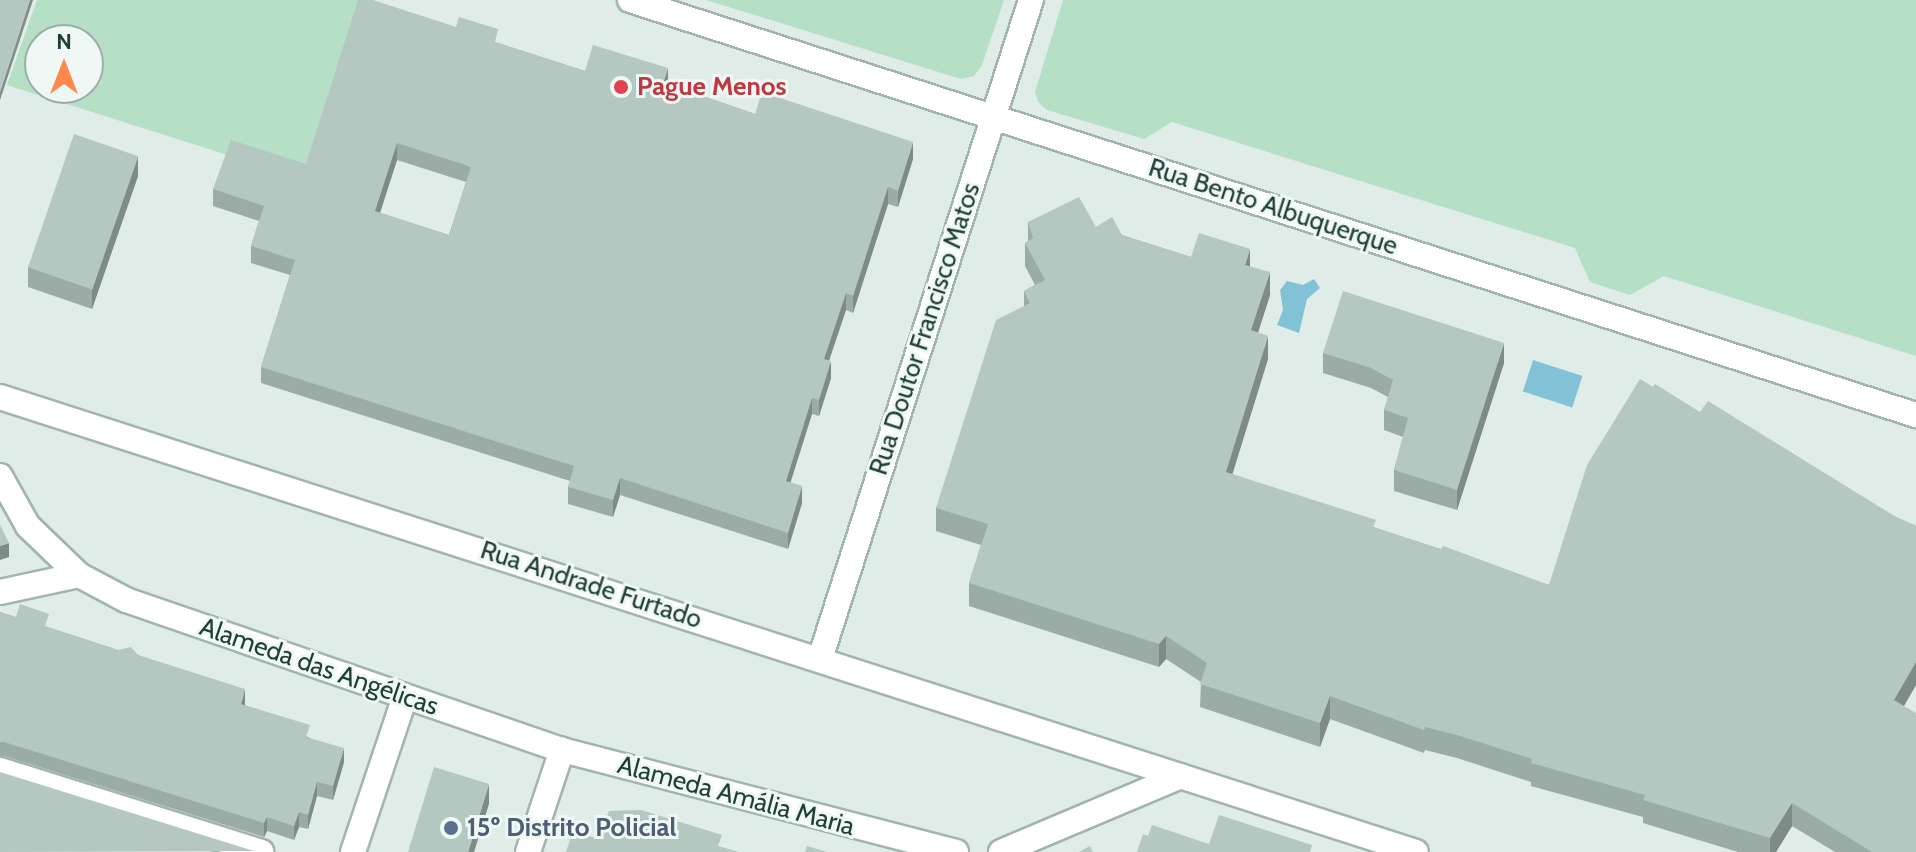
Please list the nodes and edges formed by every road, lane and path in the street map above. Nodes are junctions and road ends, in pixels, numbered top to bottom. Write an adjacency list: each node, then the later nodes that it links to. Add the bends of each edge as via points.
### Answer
1 (630, 0): 3 (street, Rua Bento Albuquerque)
2 (1031, 0): 3 (street, Rua Doutor Francisco Matos)
3 (993, 115): 5 (street, Rua Bento Albuquerque); 9 (street, Rua Doutor Francisco Matos)
4 (0, 397): 9 (street, Rua Andrade Furtado)
5 (1916, 415)
6 (0, 476): 7 (street, Alameda das Angélicas, via 28,526)
7 (79, 575): 8 (street); 10 (street, Alameda das Angélicas, via 126,600)
8 (0, 592)
9 (820, 659): 13 (street, Rua Andrade Furtado)
10 (405, 697): 11 (street, Alameda das Angélicas); 15 (street)
11 (562, 750): 16 (street); 17 (street, Alameda Amália Maria)
12 (0, 770): 14 (street)
13 (1181, 776): 18 (street); 19 (street, Rua Andrade Furtado)
14 (261, 852)
15 (353, 852)
16 (528, 852)
17 (956, 852)
18 (1001, 852)
19 (1416, 852)

